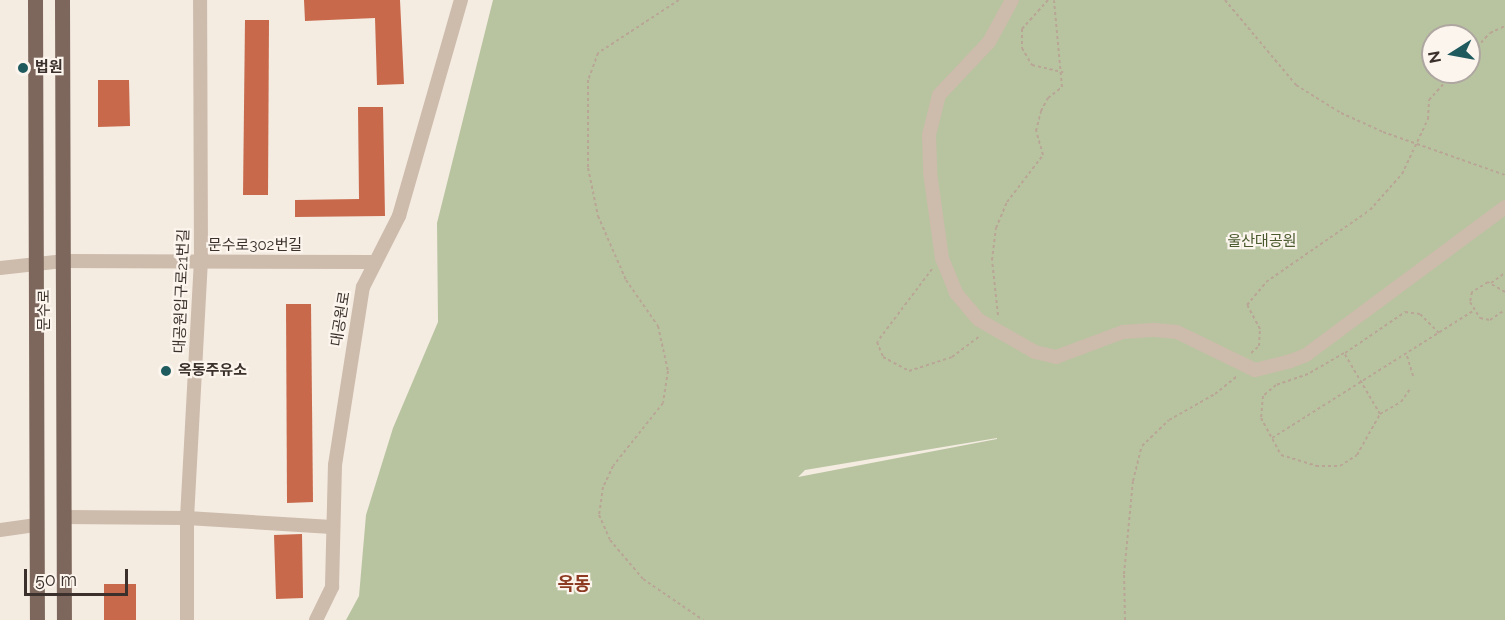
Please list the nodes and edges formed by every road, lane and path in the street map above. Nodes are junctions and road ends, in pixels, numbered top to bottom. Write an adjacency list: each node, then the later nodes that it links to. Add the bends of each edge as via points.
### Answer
1 (35, 0): 19 (main road, 문수로)
2 (62, 0): 18 (main road, 문수로)
3 (200, 0): 20 (street, 대공원입구로21번길)
4 (461, 0): 21 (street, 대공원로, via 399,216)
5 (679, 0): 47 (path, via 598,53 588,80 588,168 598,216 626,280 658,326 668,371 663,403 613,466 603,487 599,515 610,540 643,579)
6 (1012, 0): 17 (street, via 989,42 939,95 929,144)
7 (1048, 0): 12 (path, via 1022,29 1022,48 1032,65)
8 (1054, 0): 12 (path, via 1053,17)
9 (1225, 0): 14 (path, via 1296,85 1341,113)
10 (1505, 26): 11 (path)
11 (1481, 43)
12 (1063, 72): 28 (path, via 1062,87 1048,98 1036,131 1043,155 1007,202 996,228 992,260)
13 (1443, 84): 14 (path, via 1429,100 1428,119)
14 (1415, 143): 15 (path); 32 (path, via 1407,168 1370,210 1266,282 1247,305 1260,329 1259,346)
15 (1505, 175)
16 (1505, 207): 32 (street, via 1306,355 1255,370)
17 (942, 258): 28 (street, via 956,293 979,320); 28 (path, via 877,342 884,357 909,371 952,357)
18 (63, 261): 19 (street, 문수로302번길); 20 (street, 문수로302번길); 38 (main road, 문수로)
19 (36, 262): 22 (street, 문수로302번길); 40 (main road, 문수로)
20 (201, 262): 21 (street, 문수로302번길); 39 (street, 대공원입구로21번길)
21 (375, 262): 41 (street, 대공원로, via 363,287 334,465)
22 (0, 268)
23 (1505, 273): 24 (path)
24 (1491, 283): 25 (path); 27 (path, via 1479,285 1472,292)
25 (1505, 292)
26 (1505, 310): 27 (path, via 1490,320)
27 (1473, 311): 29 (path)
28 (995, 330): 32 (street, via 1035,352 1056,357 1123,332 1177,332)
29 (1439, 333): 30 (path, via 1420,314 1405,312); 31 (path)
30 (1344, 353): 34 (path); 37 (path, via 1308,374 1276,385 1263,396 1262,417)
31 (1407, 355): 33 (path); 34 (path)
32 (1243, 366): 48 (path, via 1233,382 1169,420 1142,446 1133,481 1124,574)
33 (1413, 376)
34 (1361, 384): 36 (path); 37 (path)
35 (1410, 389): 36 (path, via 1401,402)
36 (1380, 414): 37 (path, via 1357,455 1340,466 1293,460 1281,454)
37 (1272, 438)
38 (64, 517): 39 (street); 44 (main road, 문수로)
39 (187, 518): 41 (street); 45 (street, 대공원입구로21번길)
40 (37, 525): 42 (street); 43 (main road, 문수로)
41 (332, 527): 46 (street, 대공원로, via 332,587)
42 (0, 530)
43 (37, 620)
44 (64, 620)
45 (187, 620)
46 (316, 620)
47 (704, 620)
48 (1125, 620)

